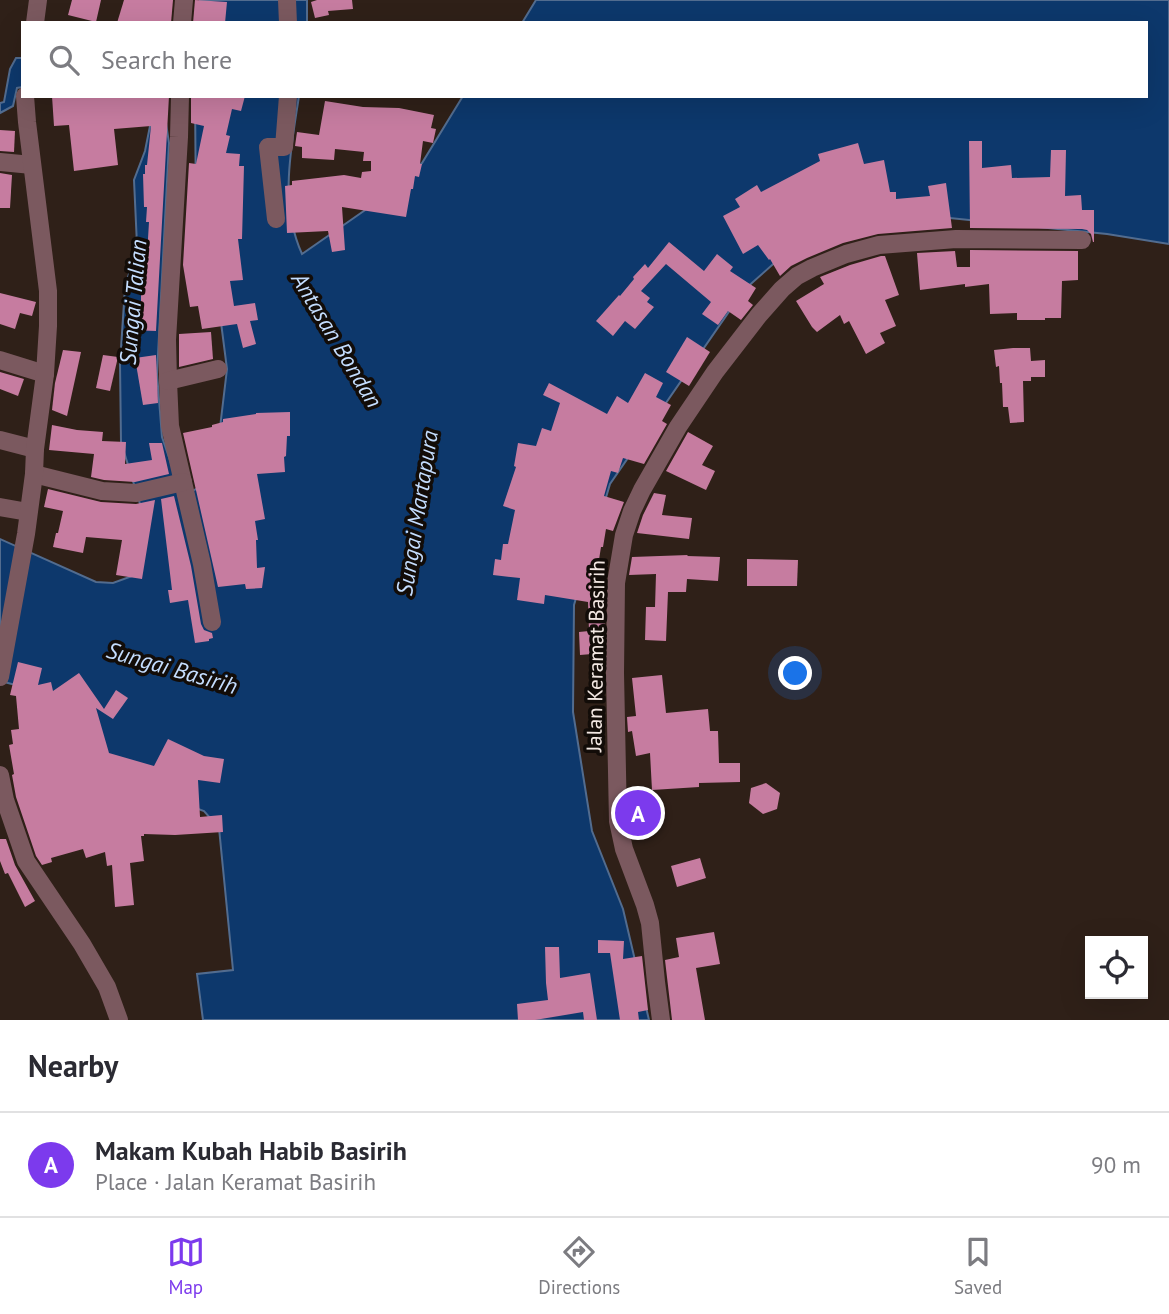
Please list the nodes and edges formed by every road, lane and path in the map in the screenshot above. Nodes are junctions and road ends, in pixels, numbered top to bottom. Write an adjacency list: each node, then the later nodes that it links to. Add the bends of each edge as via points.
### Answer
1 (38, 0): 4 (street)
2 (184, 0): 5 (street)
3 (287, 0): 6 (street)
4 (35, 21)
5 (182, 21)
6 (288, 21)
7 (25, 98): 11 (street)
8 (180, 98): 17 (street)
9 (288, 98): 12 (street, via 284,147 268,147)
10 (0, 162): 11 (street)
11 (32, 165): 16 (street, via 48,291)
12 (276, 219)
13 (1082, 240): 29 (street, Jalan Keramat Basirih, via 956,239 878,245 797,276 759,315 700,394 642,490 621,547 616,583 618,821 650,923)
14 (0, 360): 16 (street)
15 (218, 369): 17 (street)
16 (45, 374): 19 (street)
17 (167, 381): 21 (street, via 170,426)
18 (0, 440): 19 (street)
19 (35, 449): 20 (street)
20 (34, 474): 21 (street, via 102,491 136,493); 23 (street)
21 (183, 482): 24 (street)
22 (0, 507): 23 (street)
23 (28, 512): 25 (street)
24 (212, 622)
25 (0, 677)
26 (0, 775): 27 (street)
27 (2, 800): 28 (street, via 26,861 82,944 107,987)
28 (119, 1020)
29 (661, 1020)

